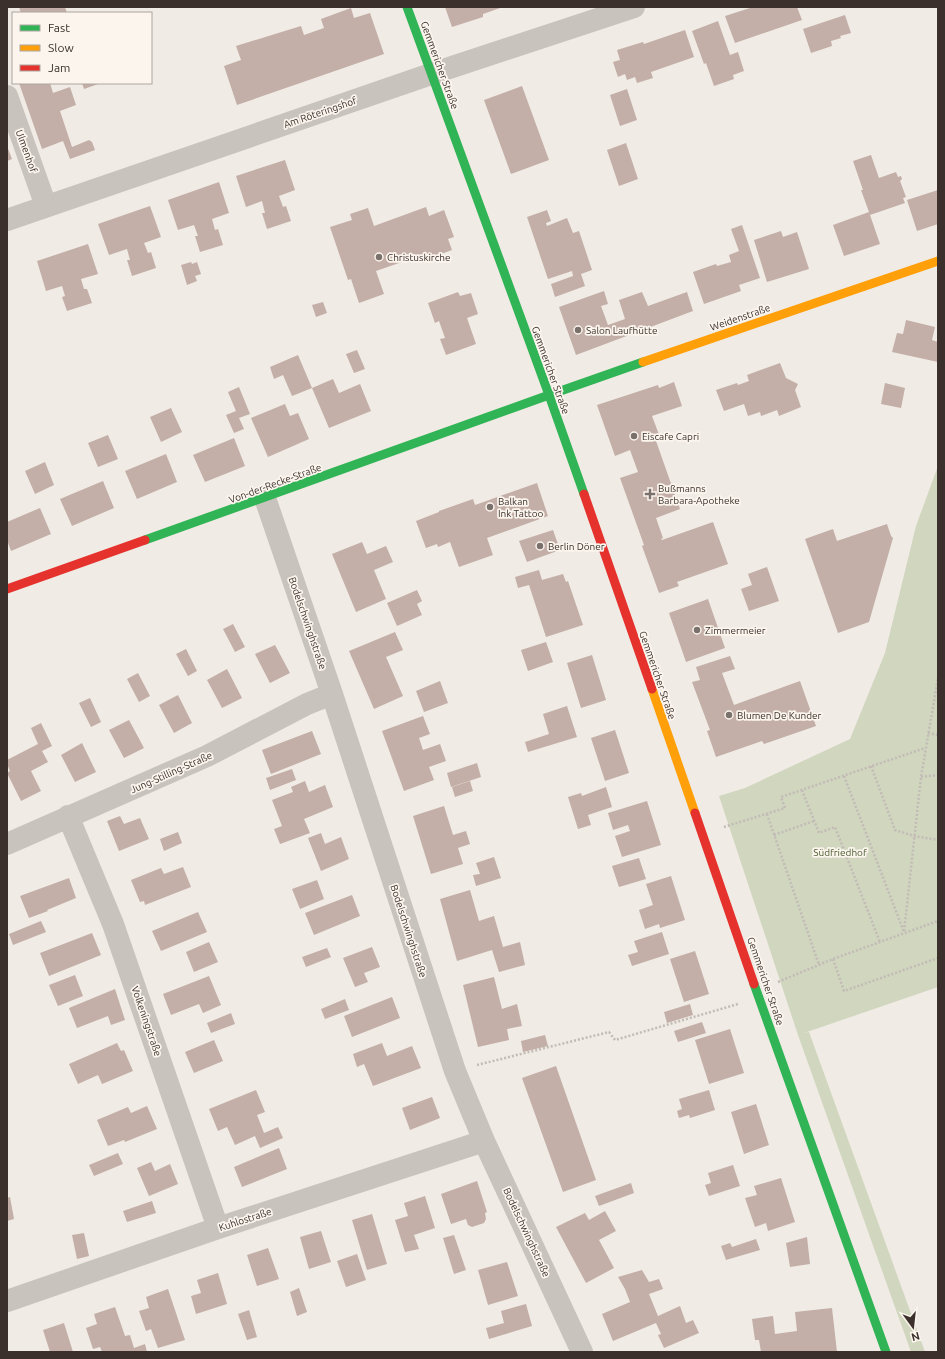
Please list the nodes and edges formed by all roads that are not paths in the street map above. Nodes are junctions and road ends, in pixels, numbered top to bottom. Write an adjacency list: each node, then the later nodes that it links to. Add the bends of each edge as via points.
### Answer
1 (407, 7): 3 (street, Gemmericher Straße)
2 (634, 7): 3 (street, Am Röteringshof)
3 (431, 74): 5 (street, Am Röteringshof); 8 (street, Gemmericher Straße)
4 (7, 96): 5 (street, Ulmenhof)
5 (46, 206): 6 (street, Am Röteringshof)
6 (7, 220)
7 (938, 261): 8 (street, Weidenstraße)
8 (549, 395): 9 (street, Von-der-Recke-Straße); 18 (street, Gemmericher Straße)
9 (265, 498): 10 (street, Von-der-Recke-Straße); 11 (street, Bodelschwinghstraße)
10 (7, 589)
11 (332, 694): 12 (street, Jung-Stilling-Straße, via 307,704 207,756); 14 (street, Bodelschwinghstraße, via 455,1071)
12 (68, 816): 13 (street, Jung-Stilling-Straße); 15 (street, Volkeningstraße, via 113,924)
13 (7, 844)
14 (484, 1141): 15 (street, Kuhlostraße); 17 (street, Bodelschwinghstraße)
15 (218, 1228): 16 (street, Kuhlostraße)
16 (7, 1301)
17 (582, 1352)
18 (886, 1352)

